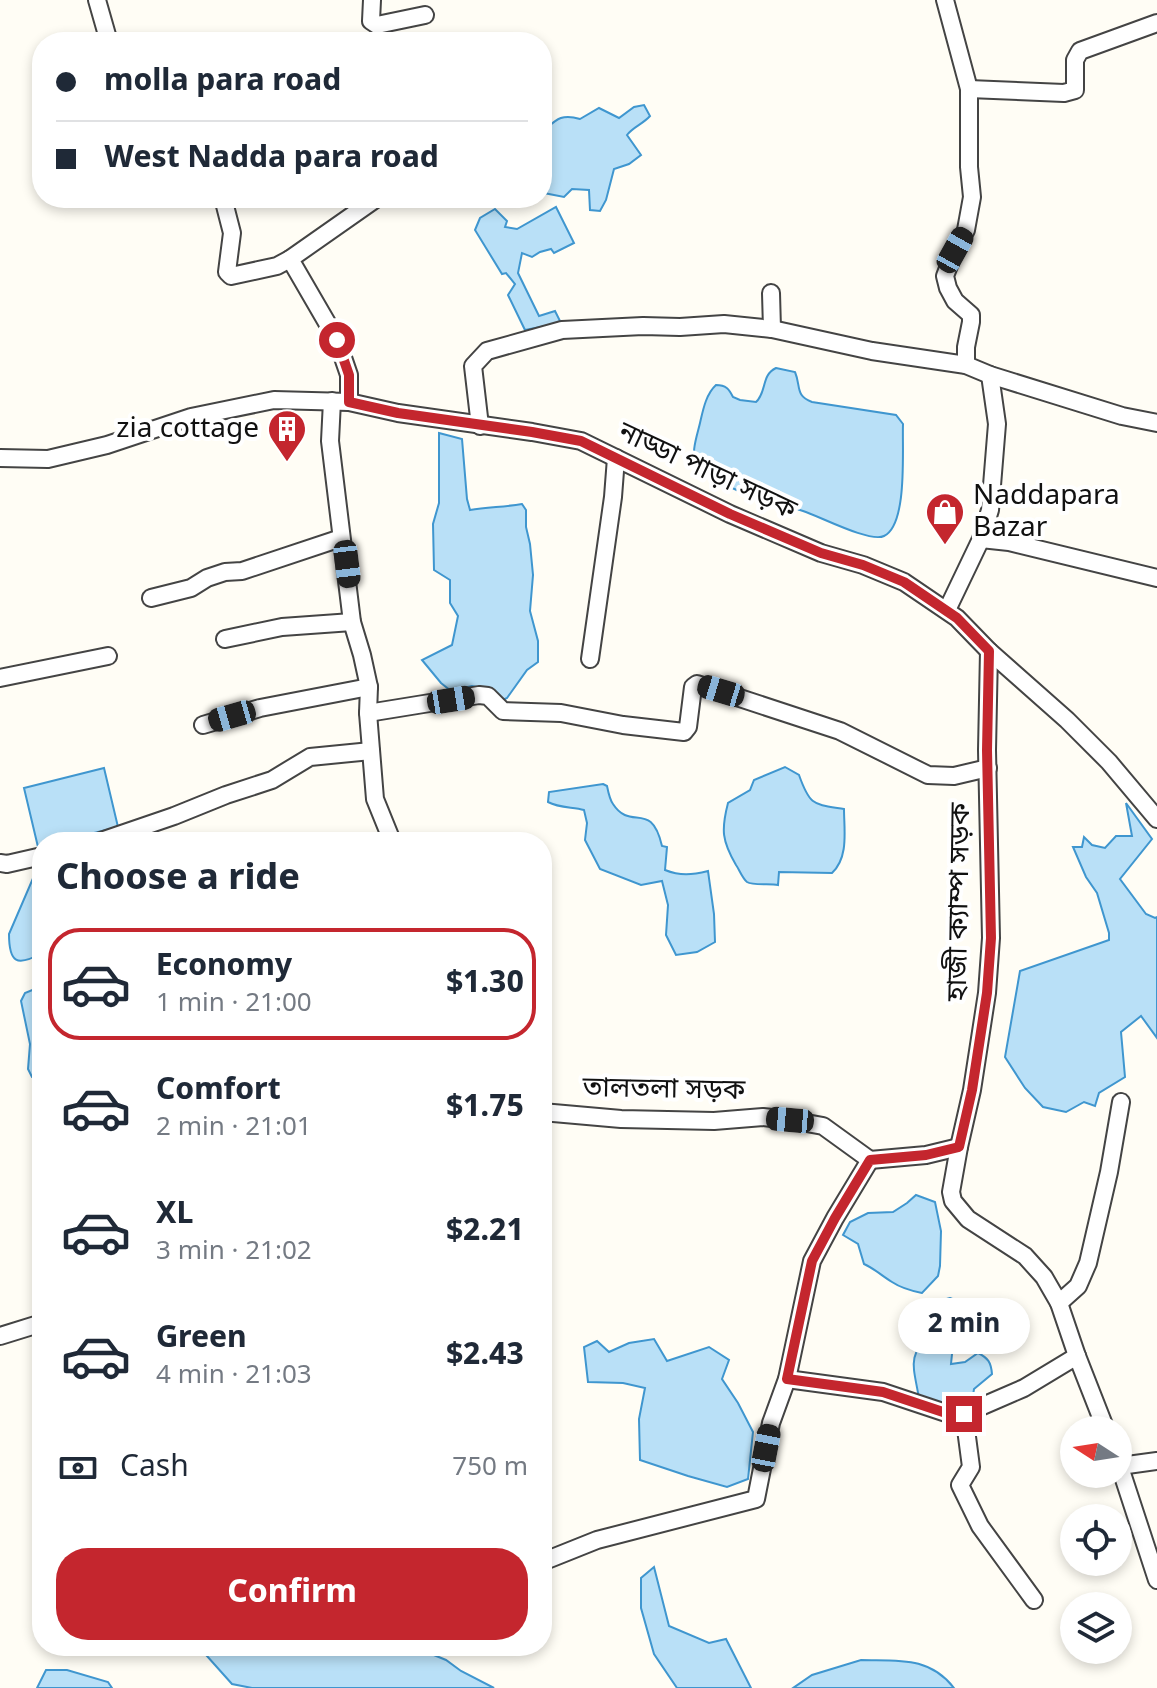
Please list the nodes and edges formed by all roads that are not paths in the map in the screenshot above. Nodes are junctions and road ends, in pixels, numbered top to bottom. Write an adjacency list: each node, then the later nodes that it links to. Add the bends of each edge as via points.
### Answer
1 (97, 0): 6 (street)
2 (372, 0): 4 (street, via 371,21 377,25)
3 (945, 0): 7 (street)
4 (425, 15)
5 (1157, 23): 7 (street, via 1080,51 1075,90)
6 (106, 32)
7 (969, 89): 13 (street, via 972,197 966,230 945,276 955,301 971,315)
8 (226, 208): 10 (street, via 232,233 227,272 231,276)
9 (363, 208): 10 (street)
10 (290, 259): 15 (street, via 337,340 349,375)
11 (771, 293): 12 (street)
12 (772, 329): 13 (street); 17 (street, via 724,324 562,330 487,351 473,366)
13 (966, 365): 14 (street)
14 (990, 375): 16 (street); 21 (street, via 997,424 990,510)
15 (340, 402): 17 (street, নাড্ডা পাড়া সড়ক); 18 (street, নাড্ডা পাড়া সড়ক, via 274,400 191,417 48,459); 20 (street, via 330,441)
16 (1157, 423)
17 (480, 426): 19 (street, নাড্ডা পাড়া সড়ক, via 581,441)
18 (0, 458)
19 (616, 458): 24 (street, নাড্ডা পাড়া সড়ক, via 730,514 904,582); 29 (street)
20 (341, 538): 23 (street); 25 (street)
21 (981, 539): 22 (street); 24 (street)
22 (1157, 578)
23 (151, 598)
24 (947, 610): 27 (street, নাড্ডা পাড়া সড়ক)
25 (352, 622): 26 (street, via 282,627); 31 (street)
26 (225, 639)
27 (989, 651): 35 (street, হাজী ক্যাম্প সড়ক); 36 (street, নাড্ডা পাড়া সড়ক, via 1109,762)
28 (108, 656): 30 (street)
29 (590, 659)
30 (0, 678)
31 (369, 687): 32 (street); 33 (street)
32 (368, 713): 34 (street); 35 (street, via 479,695 488,696 503,711 561,713 684,732 697,684 840,731 928,775 954,776)
33 (203, 725)
34 (371, 751): 37 (street, via 310,757 272,780); 38 (street, via 375,799)
35 (988, 768): 43 (street, হাজী ক্যাম্প সড়ক, via 987,993)
36 (1157, 819)
37 (127, 832)
38 (388, 832)
39 (32, 858): 40 (street)
40 (0, 863)
41 (1121, 1102): 45 (street, via 1088,1263 1078,1286)
42 (552, 1113): 44 (street, তালতলা সড়ক, via 621,1119 790,1120 823,1126)
43 (959, 1147): 44 (street); 45 (street, হাজী ক্যাম্প সড়ক, via 953,1201 968,1219 1025,1256)
44 (870, 1160): 49 (street, via 812,1261)
45 (1059, 1303): 48 (street, হাজী ক্যাম্প সড়ক)
46 (32, 1327): 47 (street)
47 (0, 1336)
48 (1077, 1356): 50 (street, via 1024,1388); 51 (street, হাজী ক্যাম্প সড়ক)
49 (787, 1379): 50 (street, via 883,1392); 55 (street, via 771,1423 756,1499 597,1540)
50 (964, 1414): 57 (street, via 971,1467 960,1485 980,1526)
51 (1101, 1416)
52 (1157, 1461): 53 (street)
53 (1132, 1463)
54 (1127, 1488): 56 (street)
55 (552, 1558)
56 (1157, 1580)
57 (1034, 1600)

